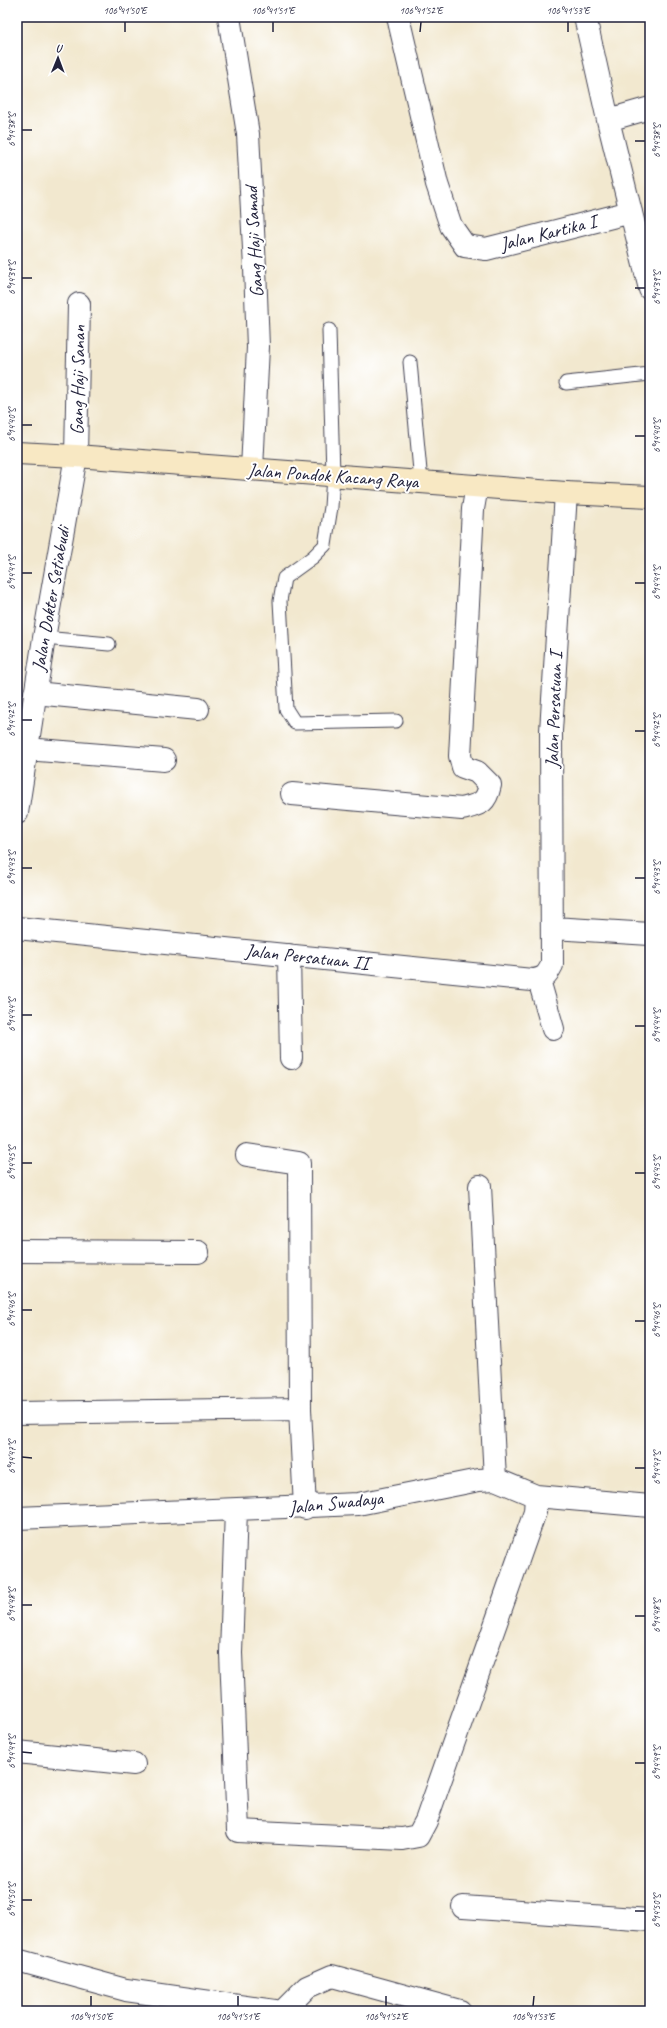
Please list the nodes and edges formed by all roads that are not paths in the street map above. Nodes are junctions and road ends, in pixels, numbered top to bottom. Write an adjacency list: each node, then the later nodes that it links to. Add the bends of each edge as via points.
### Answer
1 (229, 17): 15 (street, Gang Haji Samad, via 248,134 255,268 258,347)
2 (398, 17): 6 (street, Jalan Kartika I, via 437,184 451,226 465,246 486,249)
3 (585, 17): 5 (street)
4 (650, 108): 5 (street)
5 (608, 120): 6 (street)
6 (631, 212): 7 (street)
7 (650, 289)
8 (79, 304): 14 (street, Gang Haji Sanan)
9 (329, 330): 16 (lane)
10 (410, 362): 17 (lane)
11 (650, 374): 12 (lane)
12 (566, 383)
13 (17, 453): 14 (main road, Jalan Pondok Kacang Raya)
14 (76, 456): 15 (main road, Jalan Pondok Kacang Raya); 21 (street, Jalan Dokter Setiabudi)
15 (252, 469): 16 (main road, Jalan Pondok Kacang Raya)
16 (332, 475): 17 (main road, Jalan Pondok Kacang Raya); 25 (lane, via 331,507 325,545 284,578 280,601 286,709 295,723)
17 (421, 482): 18 (main road, Jalan Pondok Kacang Raya)
18 (477, 486): 19 (main road, Jalan Pondok Kacang Raya); 28 (street, via 473,509 460,756 463,766 477,772 490,784 487,797 480,804 462,809)
19 (566, 493): 20 (main road, Jalan Pondok Kacang Raya); 31 (street, Jalan Persatuan I, via 551,731)
20 (650, 497)
21 (44, 638): 22 (lane); 23 (street, Jalan Dokter Setiabudi)
22 (109, 644)
23 (35, 693): 24 (street); 26 (street, Jalan Dokter Setiabudi)
24 (198, 709)
25 (396, 721)
26 (26, 749): 27 (street); 29 (street, Jalan Dokter Setiabudi)
27 (164, 760)
28 (292, 794)
29 (17, 813)
30 (17, 928): 33 (street, Jalan Persatuan II)
31 (552, 928): 32 (street); 34 (street, via 552,965 547,976)
32 (650, 934)
33 (288, 955): 34 (street, Jalan Persatuan II); 36 (street)
34 (539, 980): 35 (street)
35 (553, 1029)
36 (291, 1058)
37 (247, 1155): 41 (street, via 299,1163)
38 (480, 1186): 43 (street)
39 (17, 1251): 40 (street)
40 (198, 1252)
41 (300, 1409): 42 (street); 46 (street)
42 (17, 1413)
43 (495, 1479): 44 (street, Jalan Swadaya); 46 (street, Jalan Swadaya, via 358,1504)
44 (536, 1496): 45 (street, Jalan Swadaya); 47 (street, via 535,1512 426,1821 418,1836 402,1839 238,1831 231,1653)
45 (650, 1506)
46 (305, 1508): 47 (street, Jalan Swadaya)
47 (236, 1510): 48 (street, Jalan Swadaya)
48 (17, 1518)
49 (17, 1752): 50 (street)
50 (134, 1764)
51 (463, 1908): 52 (street)
52 (650, 1920)
53 (17, 1960): 54 (street, via 126,1990)
54 (232, 2008): 55 (street)
55 (275, 2011)
56 (283, 2011): 57 (street, via 307,1987 332,1976)
57 (460, 2011)

